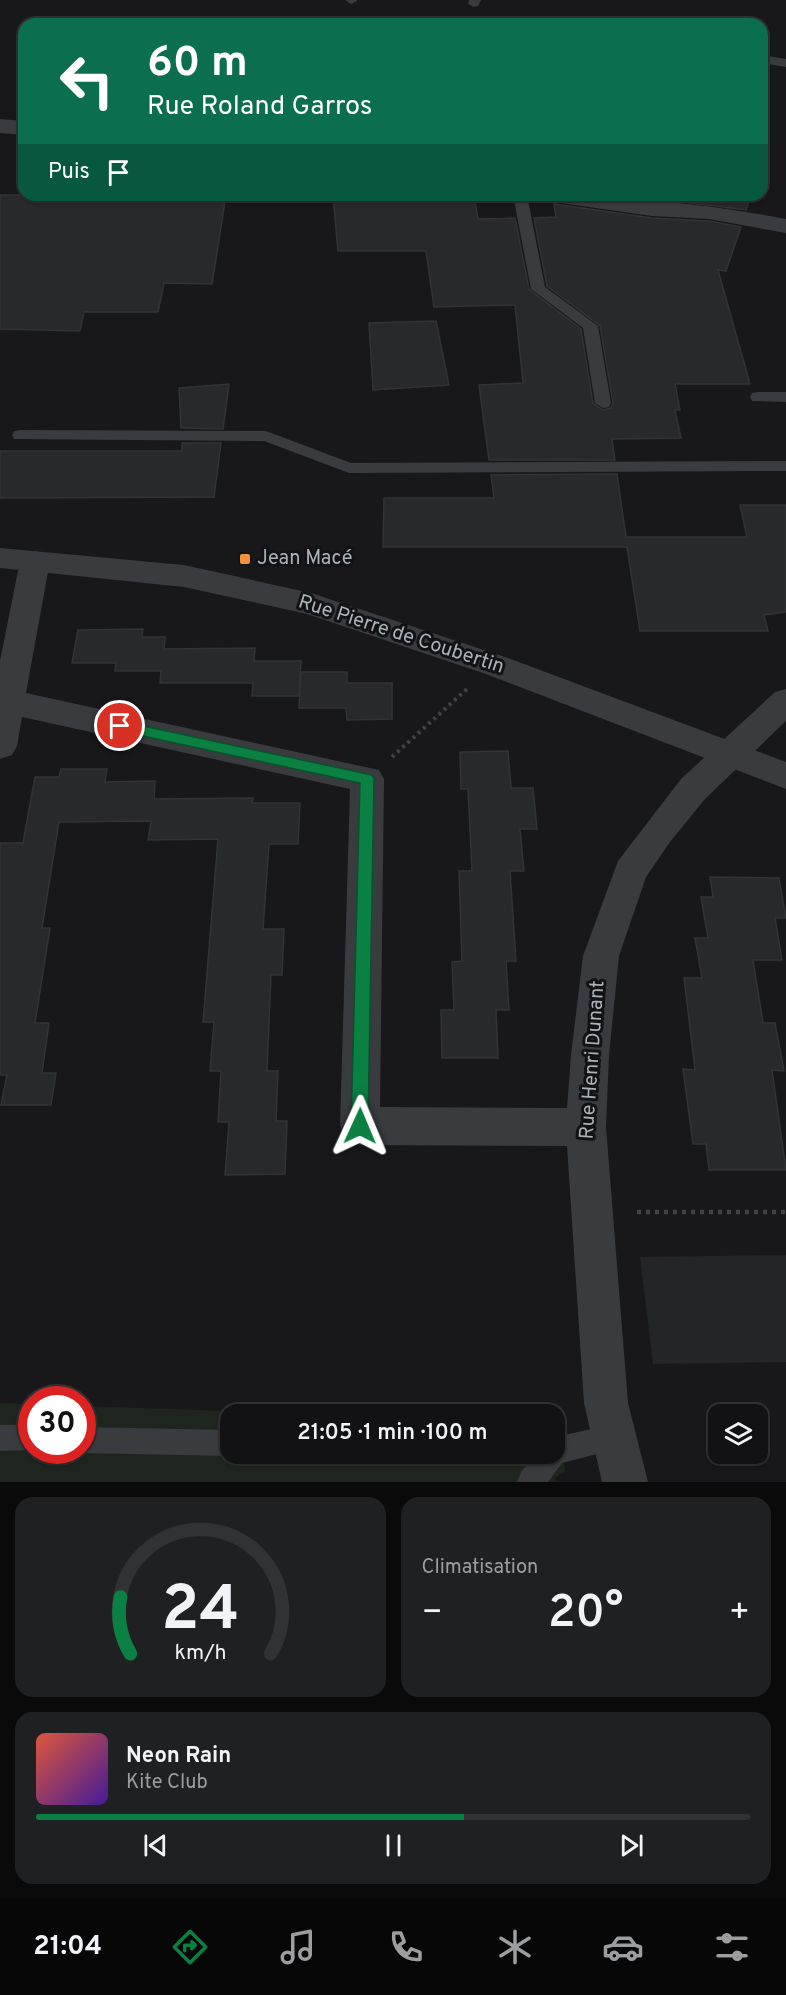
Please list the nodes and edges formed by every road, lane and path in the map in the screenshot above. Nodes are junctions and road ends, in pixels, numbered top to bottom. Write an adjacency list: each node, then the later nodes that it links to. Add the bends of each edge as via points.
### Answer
1 (768, 60): 2 (lane)
2 (786, 63)
3 (0, 126): 4 (street)
4 (18, 128)
5 (521, 201): 10 (lane, via 538,289 590,326)
6 (596, 201): 7 (street, via 709,212)
7 (786, 226)
8 (758, 397): 9 (lane)
9 (786, 397)
10 (603, 403)
11 (20, 435): 12 (lane, via 266,436 349,468)
12 (786, 466)
13 (0, 558): 14 (street, Rue Pierre de Coubertin)
14 (35, 561): 15 (street, Rue Pierre de Coubertin, via 184,576 311,604); 17 (street)
15 (494, 665): 19 (street, Rue Pierre de Coubertin); 21 (path)
16 (786, 701): 19 (street, Rue Henri Dunant)
17 (8, 702): 18 (street); 21 (street)
18 (0, 746)
19 (729, 755): 20 (street, Rue Pierre de Coubertin); 22 (street, Rue Henri Dunant, via 693,789 630,871 601,956)
20 (786, 776)
21 (367, 779): 22 (street, via 360,1126)
22 (586, 1127): 25 (street, Rue Henri Dunant)
23 (637, 1212): 24 (path)
24 (786, 1212)
25 (610, 1420): 30 (lane); 33 (street, Rue Henri Dunant)
26 (0, 1438): 27 (lane)
27 (18, 1438)
28 (96, 1440): 29 (lane)
29 (220, 1443)
30 (565, 1445)
31 (544, 1464): 32 (lane)
32 (531, 1482)
33 (624, 1482)

